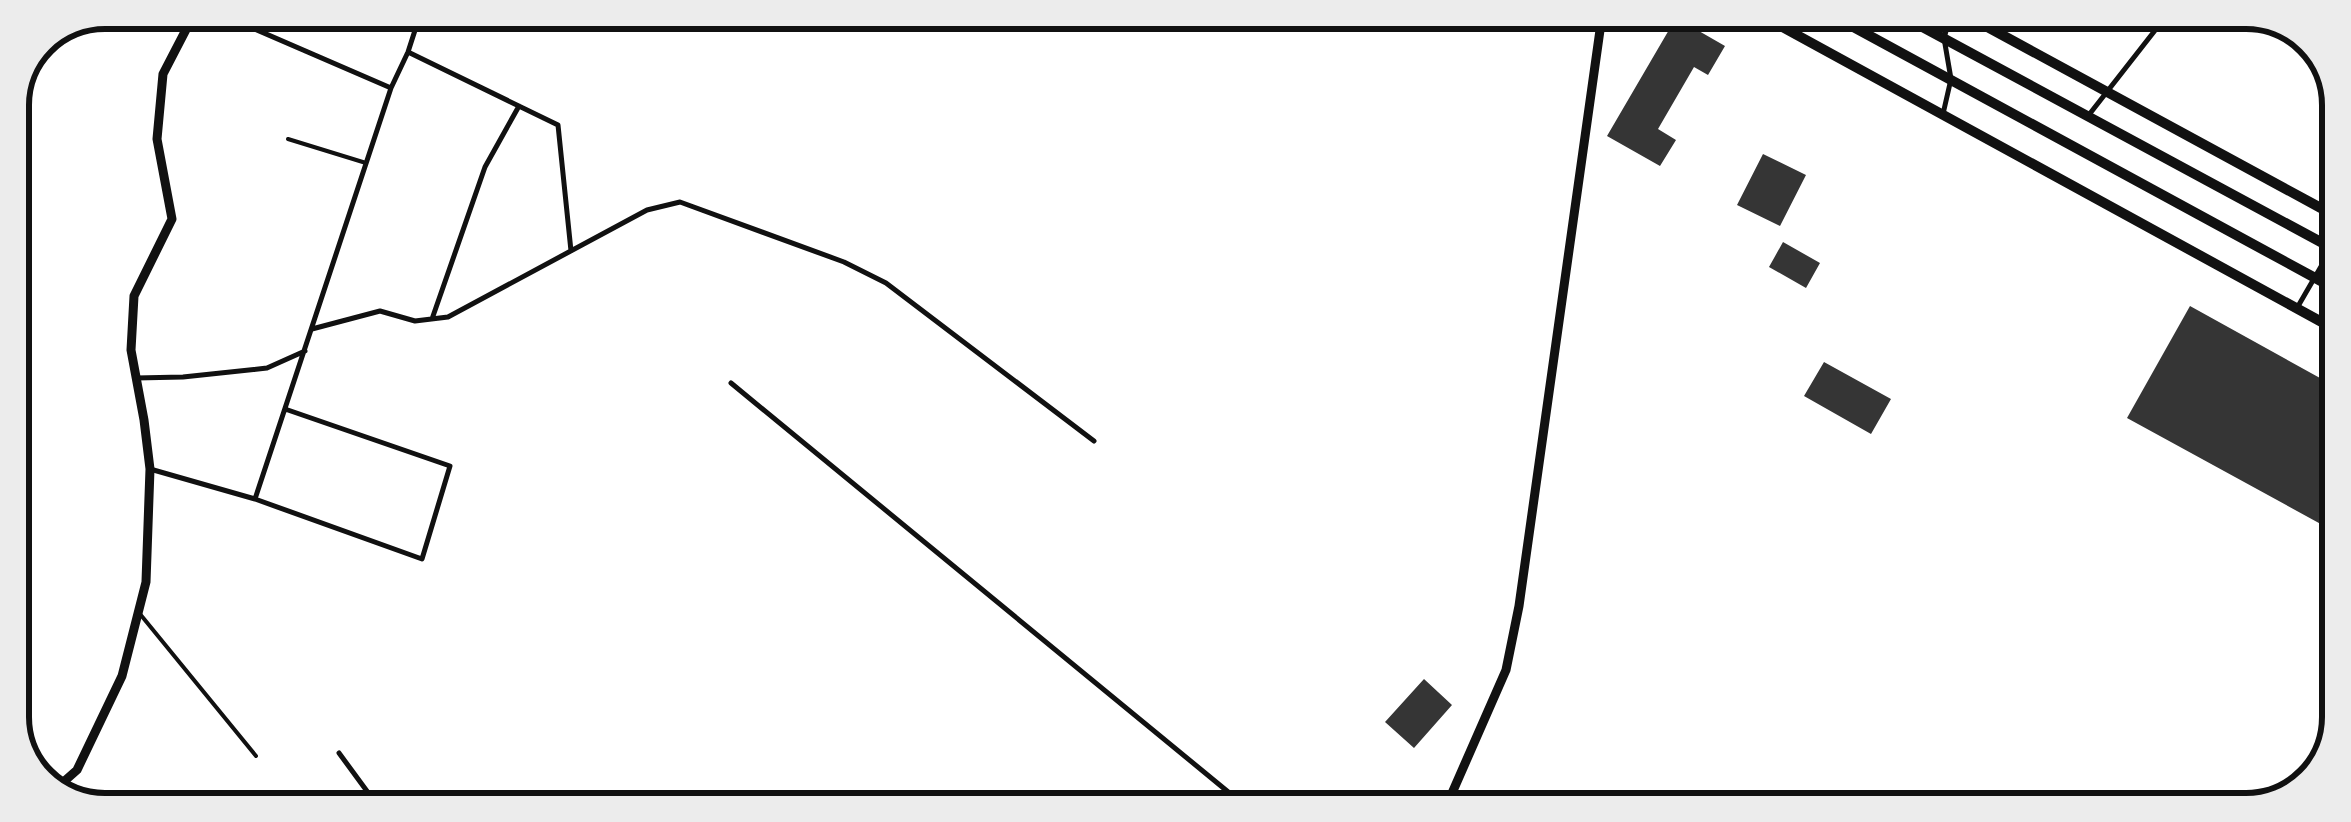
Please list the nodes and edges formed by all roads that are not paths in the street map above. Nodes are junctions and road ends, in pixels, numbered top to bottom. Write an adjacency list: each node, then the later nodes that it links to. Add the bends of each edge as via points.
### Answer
1 (186, 29): 32 (street, via 163,74 157,139 172,219 134,296 131,350)
2 (255, 29): 14 (street)
3 (415, 29): 12 (street)
4 (1600, 29): 44 (street, via 1519,606 1506,670)
5 (1786, 29): 17 (main road)
6 (1857, 29): 13 (main road)
7 (1927, 29): 11 (main road)
8 (1947, 29): 11 (street)
9 (1991, 29): 15 (main road)
10 (2156, 29): 15 (street)
11 (1944, 38): 13 (street); 18 (main road)
12 (408, 52): 14 (street); 16 (street)
13 (1951, 79): 17 (street); 25 (main road)
14 (390, 88): 20 (street)
15 (2109, 92): 18 (street); 21 (main road)
16 (519, 106): 23 (street, via 558,125); 28 (street, via 486,167)
17 (1942, 115): 27 (main road)
18 (2088, 116): 22 (main road)
19 (288, 139): 20 (lane)
20 (366, 163): 30 (street)
21 (2322, 209)
22 (2322, 243)
23 (571, 251): 28 (street, via 448,317); 35 (street, via 647,210 680,202 689,205 844,262 886,282)
24 (2322, 264): 25 (street)
25 (2314, 277): 26 (main road); 27 (street)
26 (2322, 282)
27 (2297, 308): 29 (main road)
28 (432, 319): 30 (street, via 415,321 380,311)
29 (2322, 322)
30 (312, 329): 31 (street)
31 (305, 351): 32 (street, via 268,368 183,377); 34 (street)
32 (136, 378): 36 (street)
33 (731, 383): 43 (street)
34 (285, 409): 37 (street); 37 (street, via 450,466 422,559)
35 (1094, 441)
36 (150, 469): 37 (street); 38 (street, via 146,582)
37 (255, 499)
38 (138, 612): 40 (lane); 41 (street, via 122,676 77,770)
39 (339, 753): 42 (street)
40 (256, 756)
41 (65, 781)
42 (368, 793)
43 (1229, 793)
44 (1452, 793)

